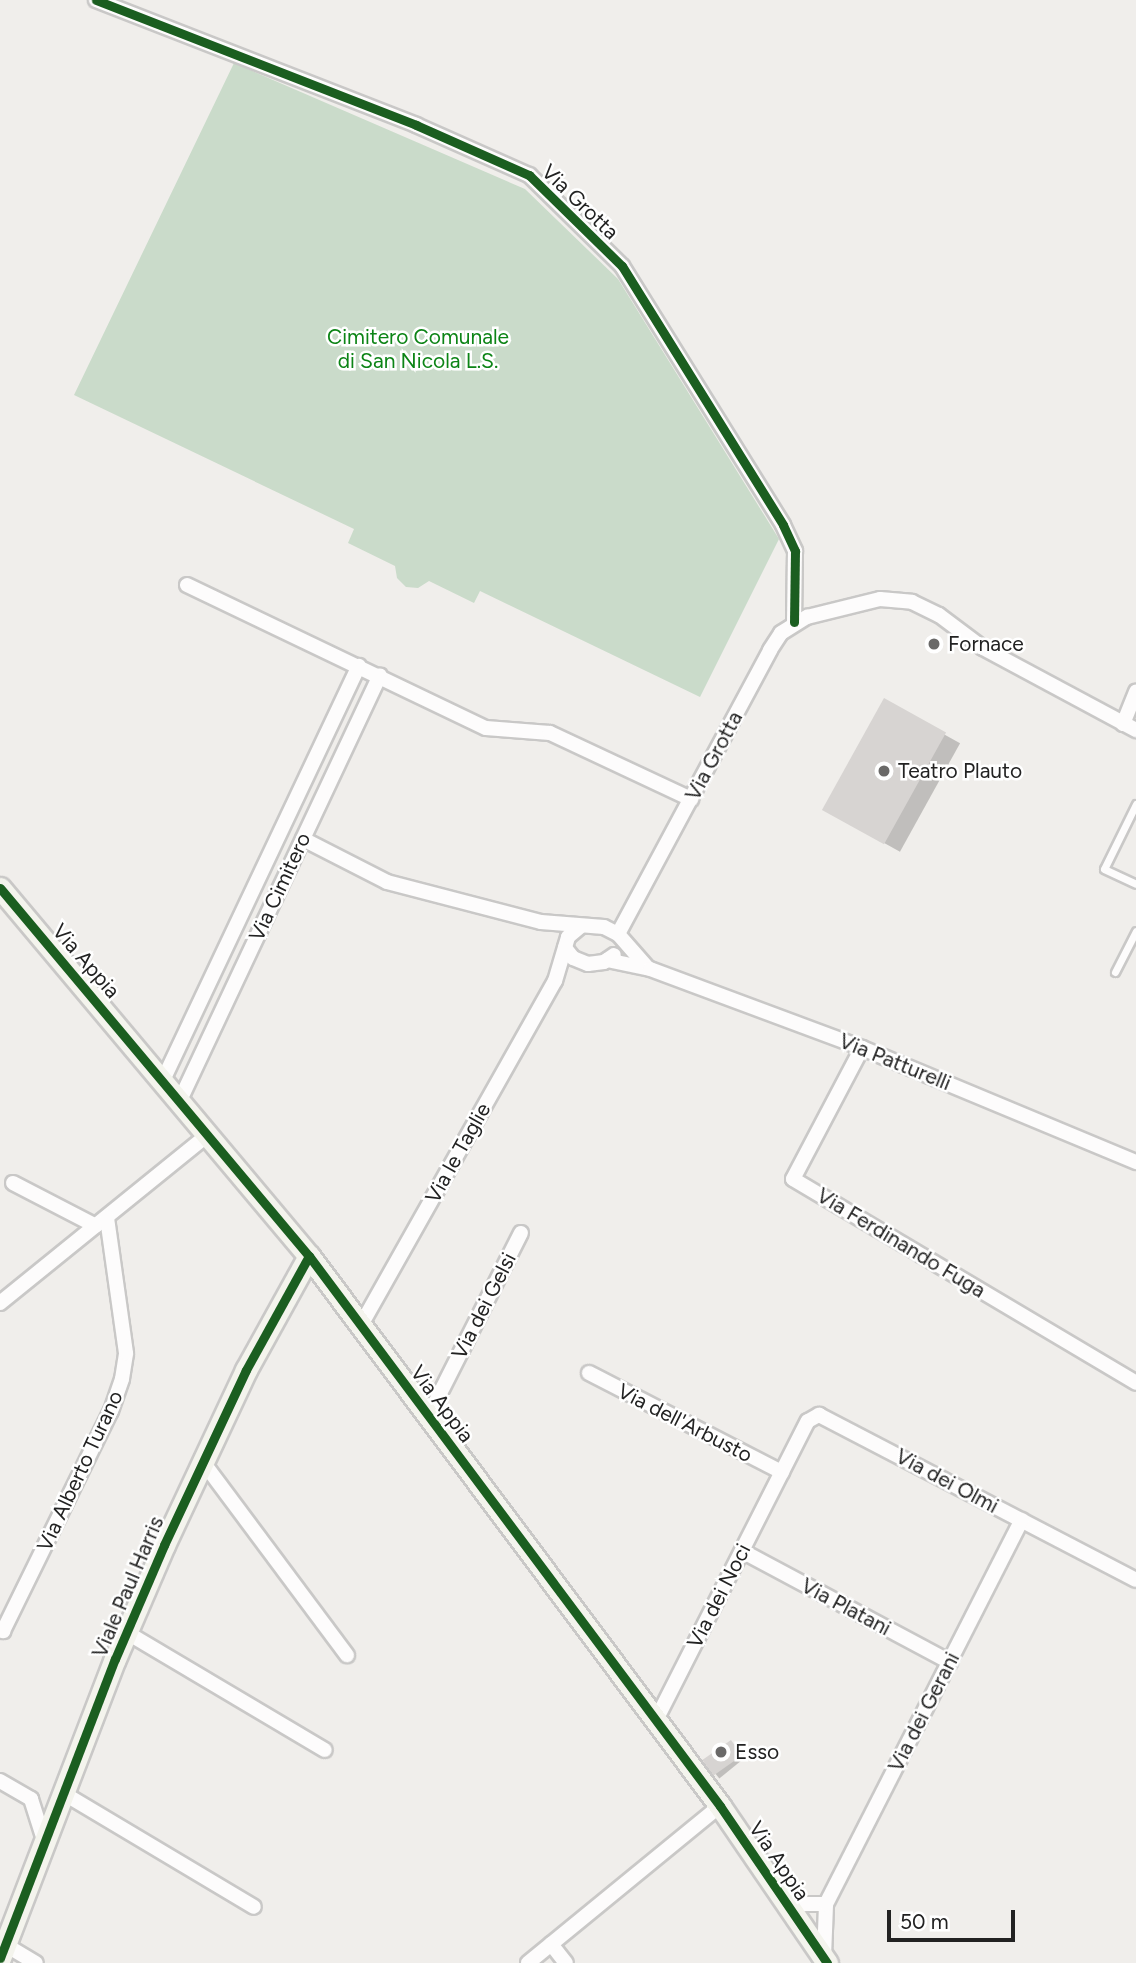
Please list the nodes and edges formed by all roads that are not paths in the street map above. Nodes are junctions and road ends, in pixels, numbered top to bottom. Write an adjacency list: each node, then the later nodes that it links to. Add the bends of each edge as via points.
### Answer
1 (96, 0): 3 (street, Via Grotta, via 416,125 529,175 622,266 783,525 796,551)
2 (187, 585): 4 (street)
3 (794, 622): 7 (street, via 863,601 912,602 983,648); 8 (street, Via Grotta, via 770,650)
4 (359, 666): 5 (street); 24 (street, Via Cimitero)
5 (380, 676): 8 (street, via 486,728 550,733); 10 (street, Via Cimitero)
6 (1136, 692): 7 (street)
7 (1130, 727)
8 (691, 799): 16 (street, Via Grotta)
9 (1136, 804): 11 (lane, via 1104,869)
10 (303, 839): 13 (street, via 387,882); 25 (street, Via Cimitero)
11 (1136, 884)
12 (2, 896): 24 (street, Via Appia)
13 (541, 922): 14 (street); 17 (street)
14 (580, 927): 16 (street); 17 (street)
15 (1136, 931): 21 (lane)
16 (614, 934): 18 (street); 20 (street, Via Patturelli)
17 (565, 945): 19 (street); 22 (street, Via le Taglie)
18 (607, 960): 19 (street, Via Patturelli, via 596,964); 20 (street, Via Patturelli)
19 (580, 961): 22 (street, Via le Taglie)
20 (650, 969): 23 (street, Via Patturelli)
21 (1115, 972)
22 (555, 981): 33 (street, Via le Taglie)
23 (862, 1048): 27 (street, Via Patturelli); 35 (street, Via Ferdinando Fuga, via 793,1179)
24 (164, 1078): 25 (street, Via Appia)
25 (181, 1098): 26 (street, Via Appia)
26 (209, 1134): 29 (street); 31 (street, Via Appia)
27 (1136, 1162)
28 (13, 1183): 29 (street)
29 (102, 1221): 32 (street); 42 (street, Via Alberto Turano, via 126,1353 122,1379 106,1423 4,1631)
30 (521, 1234): 36 (street, Via dei Gelsi)
31 (309, 1256): 33 (street, Via Appia); 37 (street, Viale Paul Harris, via 246,1370)
32 (0, 1303)
33 (361, 1325): 36 (street, Via Appia)
34 (589, 1373): 38 (street, Via dell'Arbusto)
35 (1136, 1383)
36 (429, 1415): 46 (street, Via Appia)
37 (203, 1462): 43 (street, Viale Paul Harris); 44 (street)
38 (782, 1472): 39 (street, Via dei Olmi, via 808,1421 819,1415); 40 (street, Via dei Noci)
39 (1022, 1520): 41 (street, Via dei Olmi); 45 (street, Via dei Gerani)
40 (742, 1551): 45 (street, Via Platani); 46 (street, Via dei Noci)
41 (1136, 1580)
42 (0, 1629)
43 (126, 1632): 47 (street, Viale Paul Harris); 49 (street, Viale Paul Harris)
44 (347, 1655)
45 (950, 1662): 53 (street, Via dei Gerani)
46 (656, 1720): 50 (street, Via Appia)
47 (325, 1750)
48 (0, 1781): 51 (street, via 31,1799)
49 (63, 1793): 51 (street, Viale Paul Harris); 54 (street)
50 (720, 1806): 52 (street, Via Appia); 55 (street)
51 (44, 1840): 56 (street, Viale Paul Harris)
52 (778, 1890): 53 (street, via 804,1904); 57 (street, Via Appia)
53 (826, 1904): 57 (street, Via dei Gerani)
54 (254, 1907)
55 (551, 1944): 59 (street); 60 (street)
56 (1, 1952): 58 (street)
57 (825, 1961)
58 (36, 1963)
59 (528, 1963)
60 (566, 1963)

